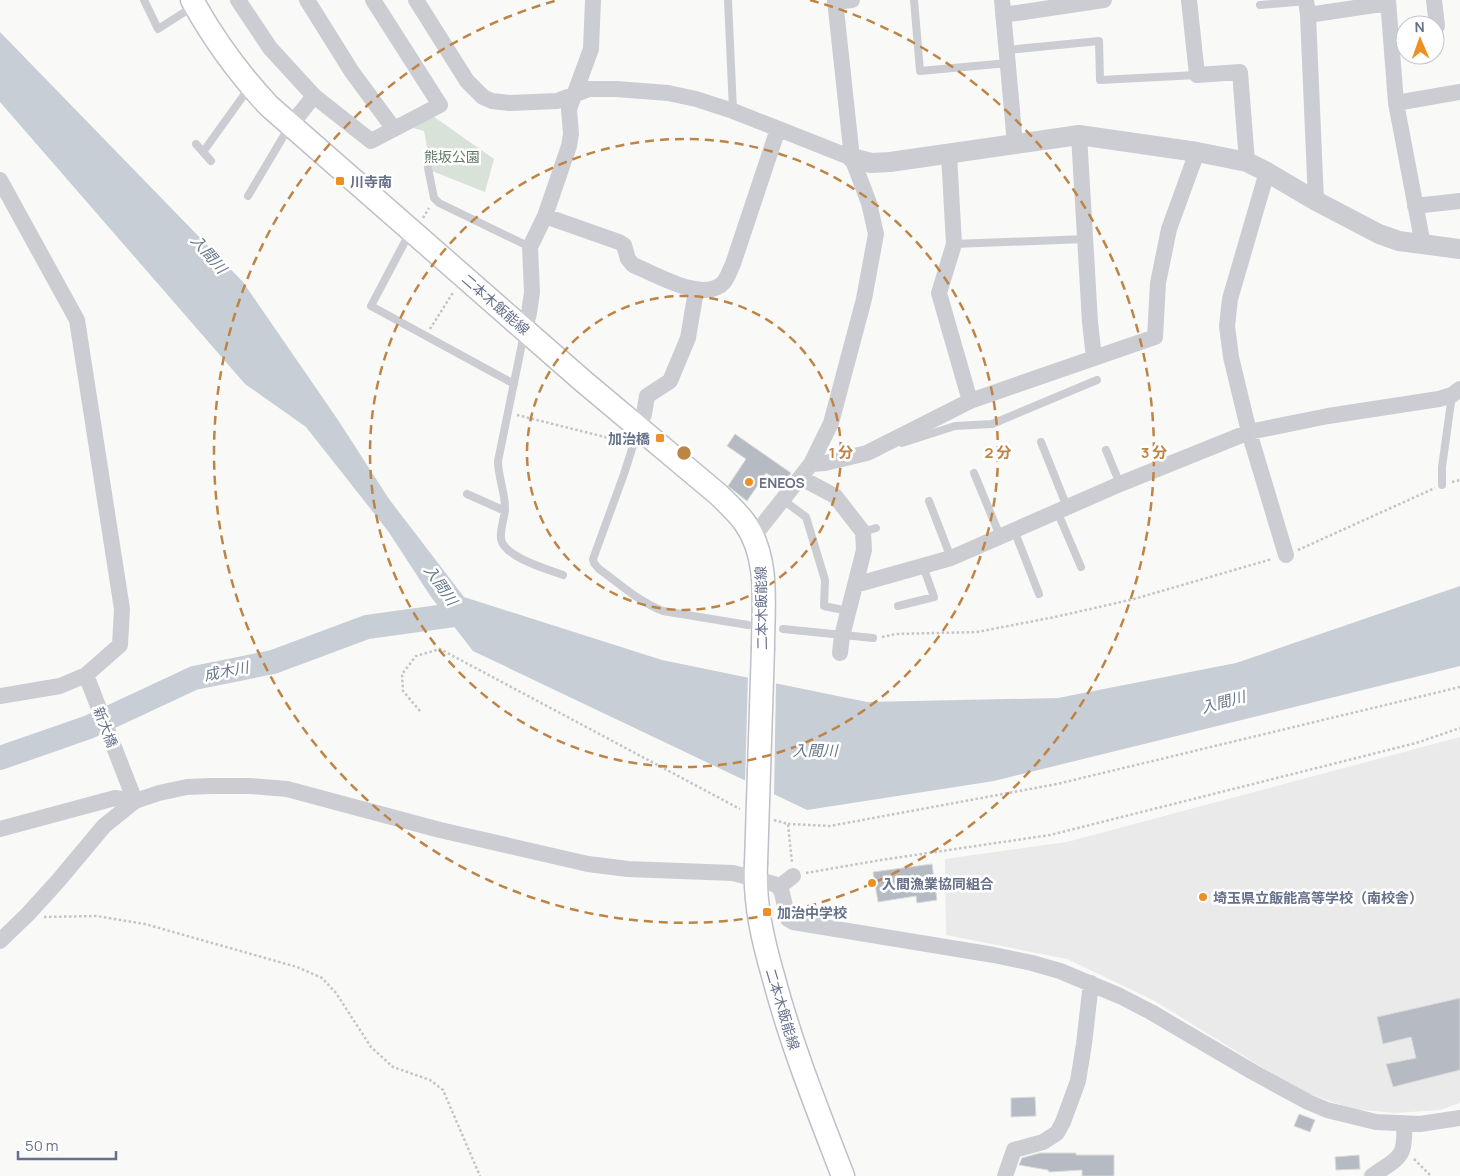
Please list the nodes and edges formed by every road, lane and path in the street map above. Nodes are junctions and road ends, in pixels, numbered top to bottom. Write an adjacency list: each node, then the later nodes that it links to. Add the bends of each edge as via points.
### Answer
1 (144, 0): 15 (lane, via 158,29)
2 (238, 0): 27 (street, via 270,48)
3 (307, 0): 31 (street, via 352,72)
4 (373, 0): 31 (street, via 440,105)
5 (416, 0): 26 (street, via 467,81 483,97 510,102 557,101)
6 (593, 0): 26 (street, via 591,49)
7 (728, 0): 29 (lane)
8 (852, 0): 13 (street)
9 (914, 0): 21 (lane, via 920,72)
10 (1104, 0): 18 (street)
11 (1189, 0): 23 (street)
12 (1434, 0): 19 (street)
13 (835, 1): 39 (street)
14 (1388, 2): 17 (street); 20 (street)
15 (194, 3): 24 (main road, 二本木飯能線, via 224,52)
16 (1260, 5): 17 (lane)
17 (1307, 5): 48 (street)
18 (1003, 8): 21 (street)
19 (1436, 15)
20 (1395, 21)
21 (1008, 57): 23 (lane, via 1099,41 1100,80); 35 (street)
22 (1397, 65): 28 (street)
23 (1196, 75): 41 (street, via 1240,72)
24 (250, 86): 30 (main road, 二本木飯能線); 36 (lane)
25 (1460, 92): 28 (street)
26 (574, 95): 29 (street, via 588,89 643,90 696,99); 50 (street, via 569,108 571,134)
27 (314, 96): 30 (street); 31 (street, via 371,141)
28 (1396, 102): 49 (street)
29 (733, 111): 32 (street)
30 (290, 126): 45 (lane); 51 (main road, 二本木飯能線)
31 (394, 129)
32 (778, 129): 39 (street); 58 (street, via 725,281 718,288)
33 (1079, 135): 35 (street); 37 (street); 52 (street)
34 (196, 144): 36 (lane)
35 (1015, 144): 38 (street)
36 (203, 152): 40 (lane)
37 (1197, 152): 41 (street); 61 (street, via 1169,229 1158,283 1155,338)
38 (949, 155): 39 (street, via 871,163); 53 (street)
39 (852, 158): 72 (street, via 869,203 876,234 852,349 830,423)
40 (211, 161)
41 (1247, 162): 43 (street)
42 (428, 168): 46 (lane)
43 (1267, 172): 48 (street); 67 (street, via 1230,299 1227,326)
44 (0, 180): 99 (street, via 77,320 122,609 120,645)
45 (248, 196)
46 (434, 198): 51 (path); 55 (lane)
47 (1460, 201): 49 (street)
48 (1316, 202): 54 (street, via 1379,234)
49 (1415, 206): 54 (street)
50 (545, 216): 55 (street); 58 (street, via 619,242 624,245 628,260 633,265)
51 (413, 231): 57 (main road, 二本木飯能線); 60 (lane, via 371,306)
52 (1086, 239): 53 (lane); 61 (street)
53 (954, 244): 65 (street, via 939,293)
54 (1424, 245): 56 (street)
55 (530, 247): 59 (street, via 532,292)
56 (1460, 249)
57 (464, 276): 59 (main road, 二本木飯能線); 60 (path)
58 (696, 291): 68 (street, via 688,338 670,380 647,396)
59 (525, 330): 63 (lane); 68 (main road, 二本木飯能線)
60 (425, 336): 63 (lane)
61 (1094, 358): 65 (street)
62 (1097, 380): 71 (lane, via 992,424 955,426)
63 (514, 384): 66 (lane)
64 (1456, 392): 67 (street, via 1439,399); 77 (lane, via 1442,467)
65 (970, 400): 71 (street)
66 (508, 412): 68 (path); 82 (lane, via 498,461)
67 (1249, 432): 76 (street); 85 (street)
68 (636, 436): 84 (main road, 二本木飯能線, via 719,496 738,514); 94 (lane, via 594,563 653,607)
69 (1041, 442): 81 (lane)
70 (1106, 450): 76 (lane)
71 (867, 453): 72 (street)
72 (811, 464): 74 (street)
73 (974, 474): 83 (lane)
74 (801, 478): 79 (street); 90 (street, via 835,496 869,530)
75 (1460, 480): 77 (path)
76 (1120, 484): 81 (street)
77 (1442, 485): 85 (path)
78 (467, 494): 82 (lane)
79 (783, 500): 84 (street); 93 (lane, via 806,517 824,580 824,606)
80 (929, 501): 86 (lane)
81 (1062, 509): 83 (street); 88 (lane)
82 (505, 511): 89 (lane, via 501,540 507,550)
83 (1007, 533): 86 (street); 91 (lane)
84 (753, 537): 109 (main road, 二本木飯能線, bridge, via 762,572)
85 (1286, 555): 97 (path, via 1134,599 1055,617 977,632 896,634)
86 (951, 558): 87 (street)
87 (923, 566): 90 (street); 92 (lane, via 934,597)
88 (1081, 567)
89 (563, 575)
90 (855, 585): 93 (street)
91 (1039, 594)
92 (898, 606)
93 (848, 611): 96 (street)
94 (748, 625)
95 (783, 630): 96 (lane)
96 (842, 636): 97 (lane); 98 (street)
97 (873, 638)
98 (840, 653)
99 (86, 675): 101 (street, via 60,686); 104 (street, 新大橋)
100 (1460, 687): 107 (path, via 1057,784 830,826)
101 (0, 696)
102 (420, 711): 105 (path, via 403,691 402,674 416,656 440,649)
103 (1460, 728): 110 (path, via 1416,743 1050,835)
104 (135, 801): 108 (street, via 115,798); 109 (street, via 188,787 286,789 440,830 580,862 628,869); 112 (street, via 104,826)
105 (744, 810)
106 (770, 818): 107 (path)
107 (788, 824): 110 (path)
108 (0, 829)
109 (756, 871): 111 (street); 119 (main road, 二本木飯能線, via 755,891 762,932 780,1000)
110 (793, 876): 111 (street)
111 (779, 888): 114 (street, via 788,919 793,922 994,955 1032,963)
112 (28, 914): 113 (street); 118 (path, via 34,917 96,916 145,924 296,967 322,978 336,993 371,1047 393,1067 430,1080 444,1090)
113 (0, 941)
114 (1091, 983): 116 (street, via 1152,1012 1308,1102 1352,1117); 120 (street, via 1078,1081 1063,1122 1057,1134 1043,1142 1014,1150)
115 (1460, 1118): 116 (street)
116 (1404, 1124): 117 (street)
117 (1402, 1152): 121 (street); 122 (path)
118 (480, 1176)
119 (843, 1176)
120 (1005, 1176)
121 (1372, 1176)
122 (1431, 1176)

